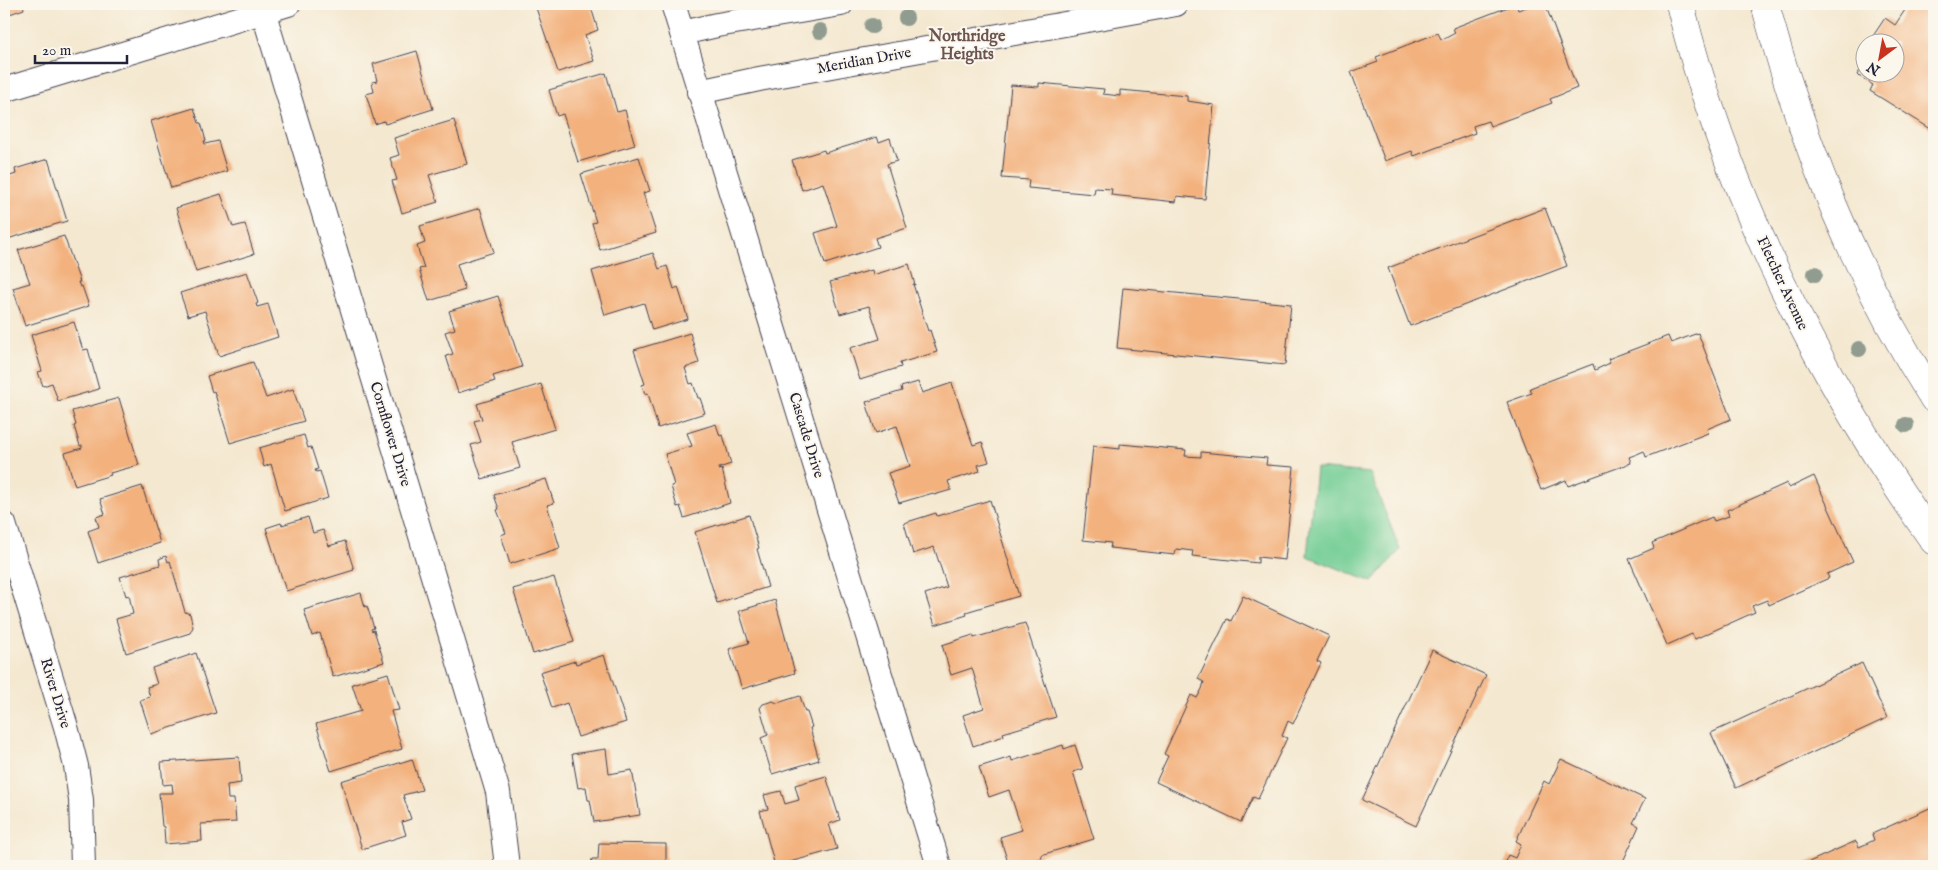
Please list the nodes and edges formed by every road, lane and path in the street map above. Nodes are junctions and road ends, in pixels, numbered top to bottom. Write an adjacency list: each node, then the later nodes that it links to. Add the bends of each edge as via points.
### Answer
1 (288, 4): 7 (street)
2 (673, 4): 8 (street, Cascade Drive)
3 (841, 4): 8 (street)
4 (1176, 4): 10 (street, Meridian Drive)
5 (1680, 4): 13 (main road, Fletcher Avenue, via 1717,128 1774,264 1837,391)
6 (1764, 4): 11 (main road, via 1805,136 1836,213 1876,299)
7 (263, 7): 9 (street); 15 (street, Cornflower Drive, via 496,784)
8 (682, 33): 10 (street, Cascade Drive)
9 (4, 90)
10 (699, 92): 16 (street, Cascade Drive)
11 (1934, 398)
12 (4, 524): 14 (street, River Drive, via 76,766 81,800)
13 (1934, 541)
14 (83, 866)
15 (508, 866)
16 (939, 866)

